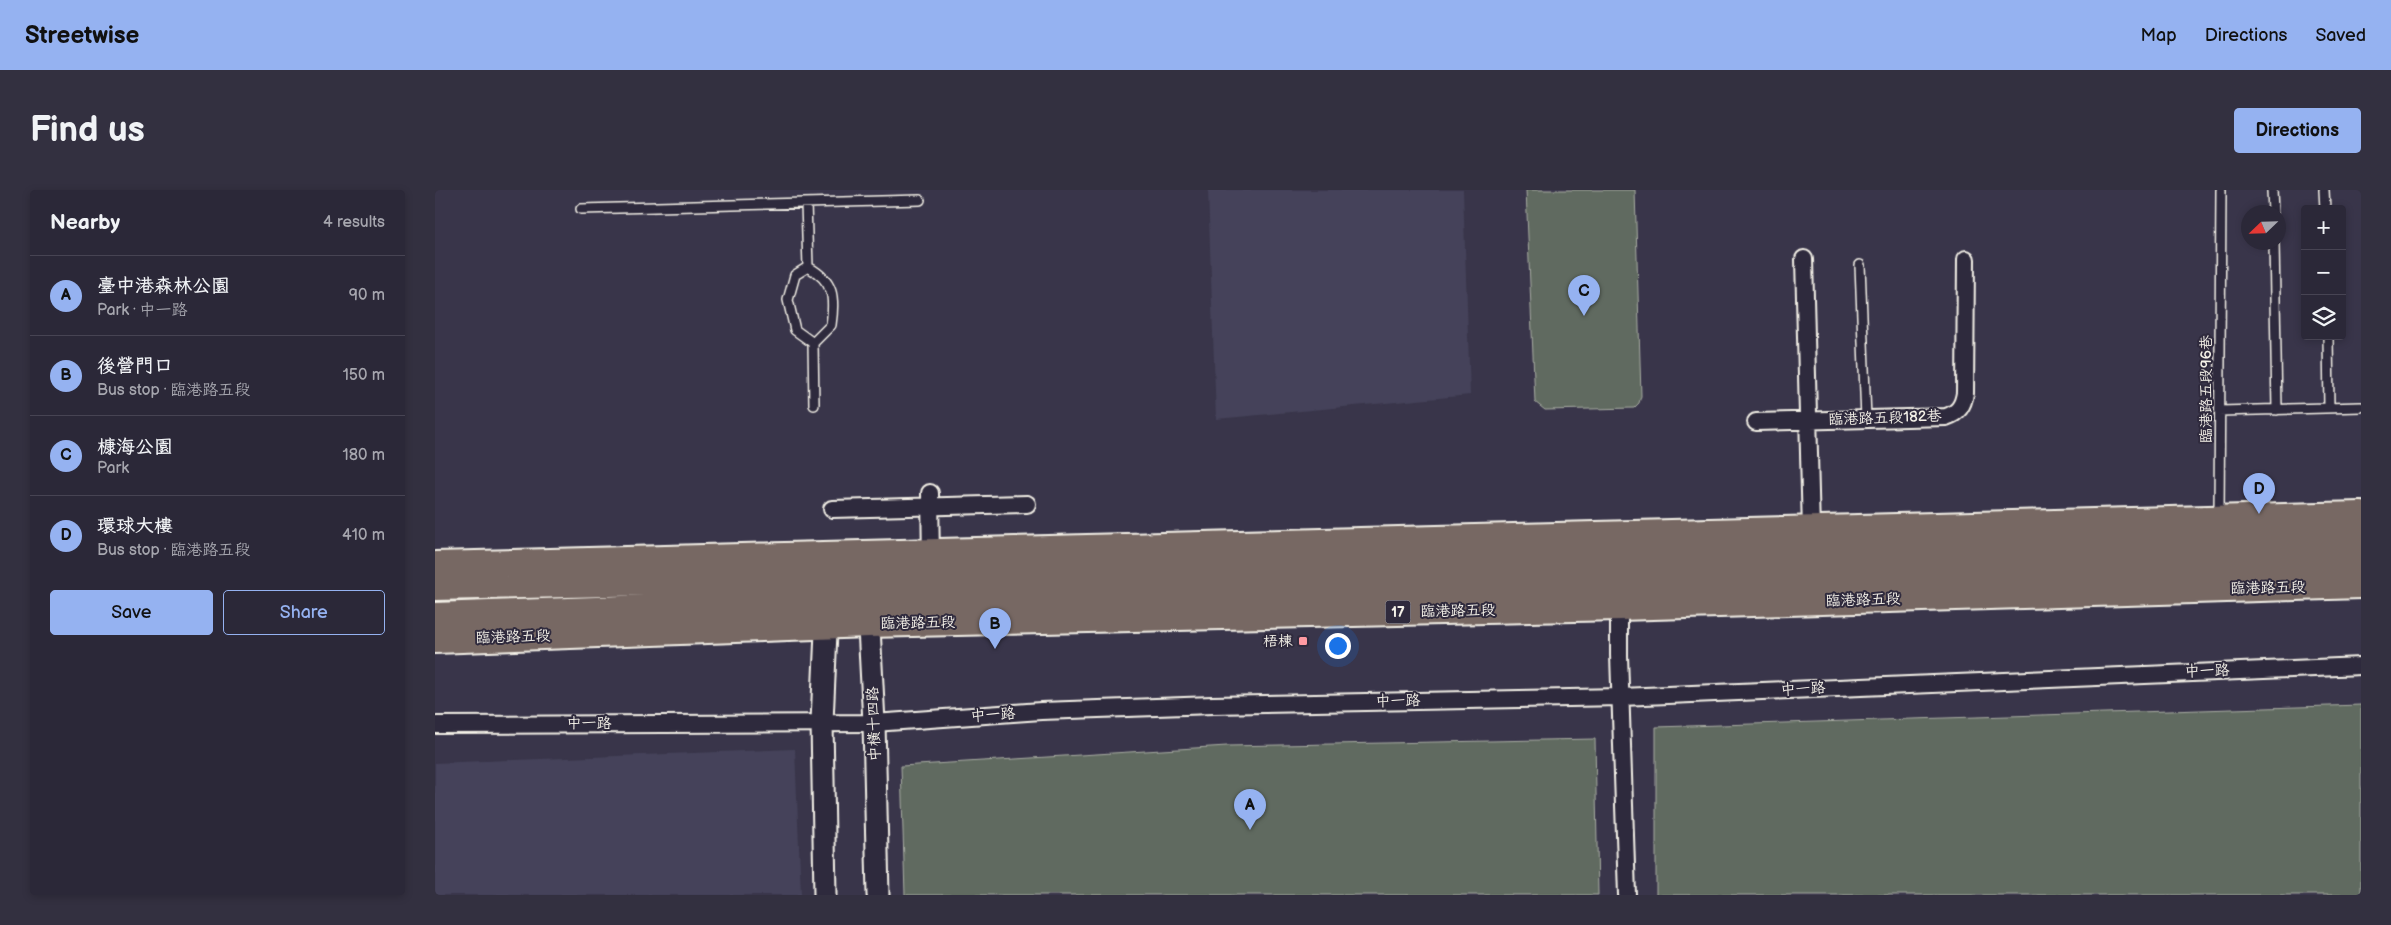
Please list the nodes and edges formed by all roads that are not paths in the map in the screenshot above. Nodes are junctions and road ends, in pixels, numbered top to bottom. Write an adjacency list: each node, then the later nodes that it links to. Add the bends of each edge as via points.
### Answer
1 (2221, 190): 20 (lane, 臨港路五段96巷)
2 (2272, 190): 6 (lane)
3 (2325, 190): 7 (lane)
4 (920, 200): 5 (lane)
5 (806, 203): 8 (lane); 13 (lane)
6 (2273, 205)
7 (2325, 205)
8 (581, 209)
9 (2273, 250): 19 (lane)
10 (1804, 259): 22 (street, 臨港路五段182巷)
11 (1966, 259): 21 (street, 臨港路五段182巷, via 1962,406 1946,417)
12 (1860, 264): 21 (lane)
13 (808, 267): 15 (lane, via 795,275 788,300 795,330); 15 (lane, via 822,275 834,301 831,325)
14 (2328, 340): 18 (lane)
15 (813, 343): 16 (lane)
16 (815, 405)
17 (2361, 407): 18 (lane)
18 (2329, 408): 19 (lane)
19 (2277, 410): 20 (lane)
20 (2220, 411): 30 (lane, 臨港路五段96巷)
21 (1865, 419): 22 (street, 臨港路五段182巷)
22 (1808, 421): 23 (street, 臨港路五段182巷); 28 (street, 臨港路五段182巷)
23 (1756, 422)
24 (930, 500): 25 (street); 26 (street); 36 (street)
25 (1027, 504)
26 (832, 509)
27 (2361, 515): 30 (main road, 臨港路五段 / 17)
28 (1811, 531): 30 (main road, 臨港路五段 / 17); 33 (main road, 臨港路五段 / 17)
29 (2361, 538): 30 (main road, 臨港路五段 / 17)
30 (2219, 554): 31 (main road, 臨港路五段 / 17); 33 (main road, 臨港路五段 / 17); 33 (main road, 臨港路五段 / 17); 34 (main road, 臨港路五段 / 17)
31 (2361, 562)
32 (435, 565): 38 (main road, 臨港路五段 / 17)
33 (1619, 572): 36 (main road, 臨港路五段 / 17); 36 (main road, 臨港路五段 / 17); 42 (street)
34 (2361, 585)
35 (435, 587): 38 (main road, 臨港路五段 / 17)
36 (932, 587): 37 (main road, 臨港路五段 / 17); 37 (main road, 臨港路五段 / 17)
37 (867, 588): 38 (main road, 臨港路五段 / 17); 38 (main road, 臨港路五段 / 17); 44 (street, 中橫十四路)
38 (827, 590): 39 (main road, 臨港路五段 / 17); 40 (main road, 臨港路五段 / 17); 43 (street)
39 (435, 616)
40 (435, 640)
41 (2361, 666): 42 (street, 中一路)
42 (1621, 697): 44 (street, 中一路, via 1213,705); 48 (street)
43 (822, 722): 44 (street, 中一路); 45 (street, 中一路); 46 (street)
44 (874, 723): 47 (street, 中橫十四路)
45 (435, 724)
46 (825, 895)
47 (878, 895)
48 (1627, 895)

